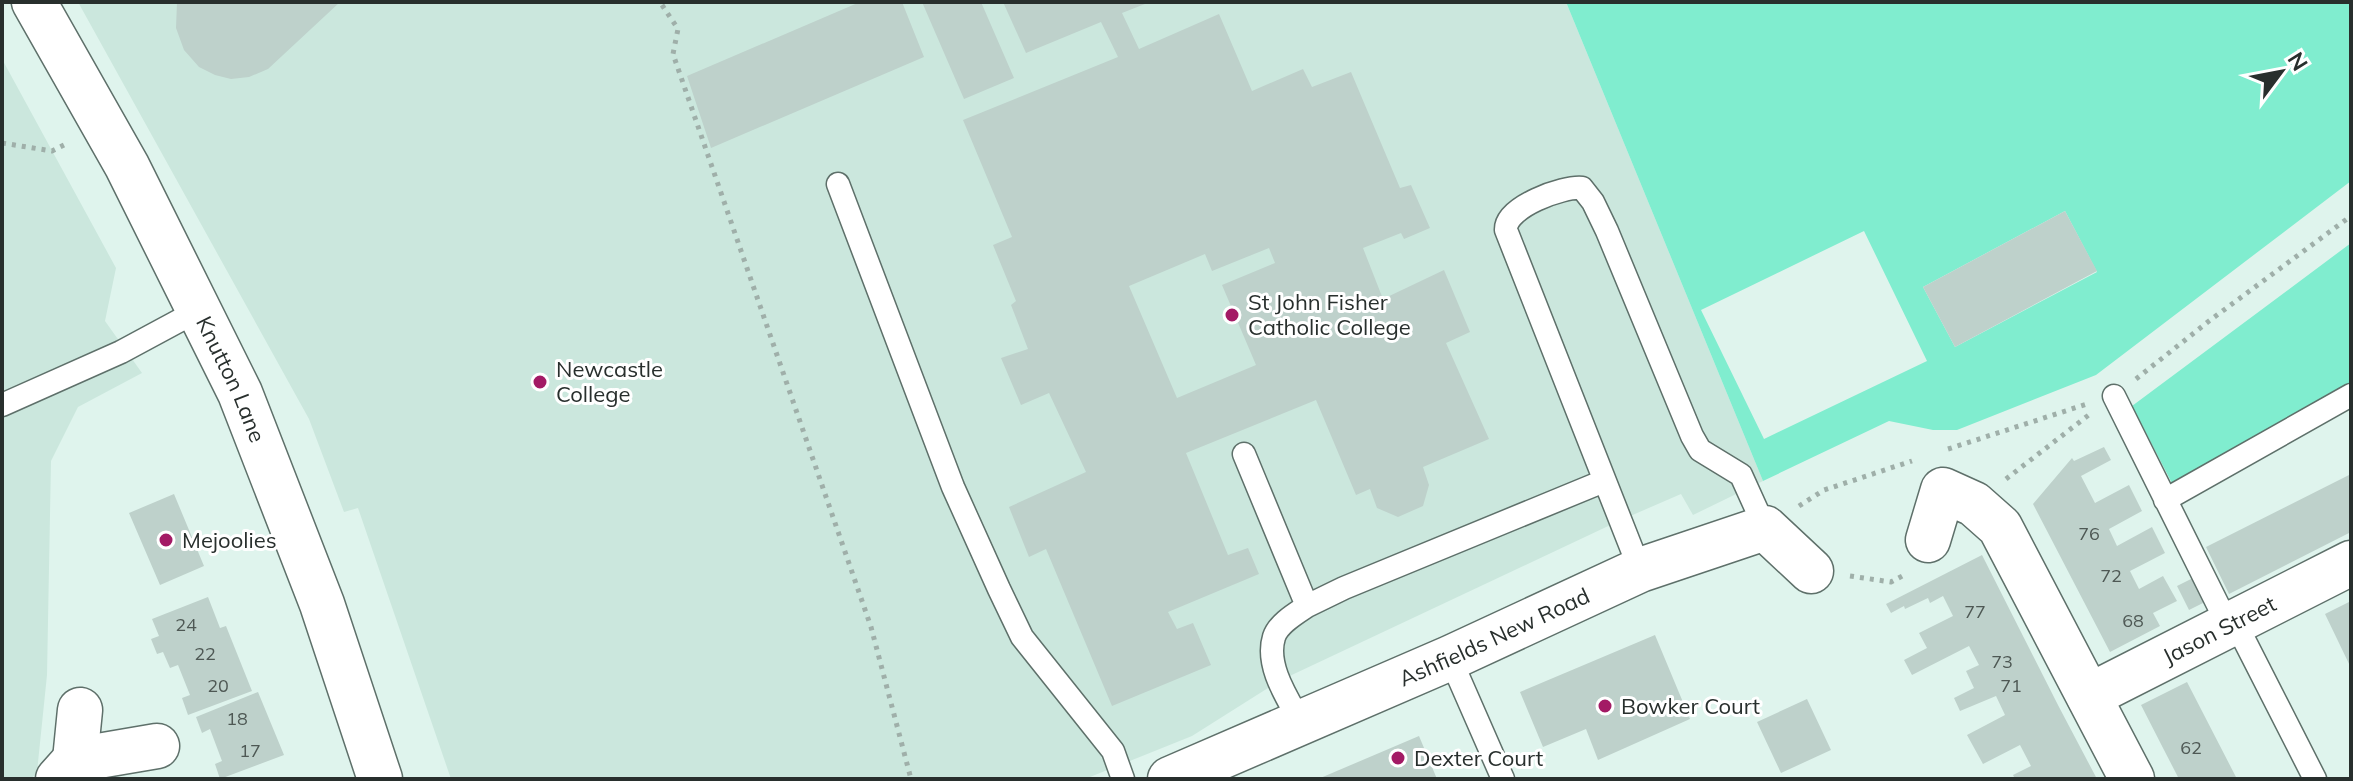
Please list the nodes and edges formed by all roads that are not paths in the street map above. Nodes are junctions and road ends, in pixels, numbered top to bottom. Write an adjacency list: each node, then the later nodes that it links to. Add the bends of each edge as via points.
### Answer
1 (34, 2): 3 (street, Knutton Lane, via 105,125)
2 (838, 184): 24 (lane, via 953,487 1022,637 1113,751)
3 (199, 310): 6 (lane); 23 (street, Knutton Lane, via 240,393 293,529)
4 (2351, 395): 9 (lane)
5 (2114, 396): 9 (lane)
6 (2, 405)
7 (1244, 454): 15 (lane)
8 (1604, 481): 10 (lane, via 1506,230 1511,214 1572,187 1582,188 1607,231 1692,436 1700,450 1741,475); 13 (lane); 15 (lane)
9 (2165, 500): 16 (lane)
10 (1765, 528): 13 (street, Ashfields New Road); 14 (street)
11 (1928, 540): 18 (street, via 1943,490 1974,504 2000,527)
12 (2351, 563): 16 (street, Jason Street)
13 (1640, 570): 17 (street, Ashfields New Road)
14 (1811, 571)
15 (1307, 606): 20 (lane, via 1274,637 1279,681)
16 (2232, 624): 18 (street, Jason Street); 28 (lane)
17 (1450, 658): 20 (street, Ashfields New Road); 26 (lane)
18 (2089, 696): 27 (street)
19 (80, 710): 22 (street)
20 (1301, 723): 25 (street, Ashfields New Road)
21 (157, 746): 22 (street)
22 (66, 770)
23 (380, 779)
24 (1123, 779)
25 (1170, 779)
26 (1503, 779)
27 (2132, 779)
28 (2315, 779)

